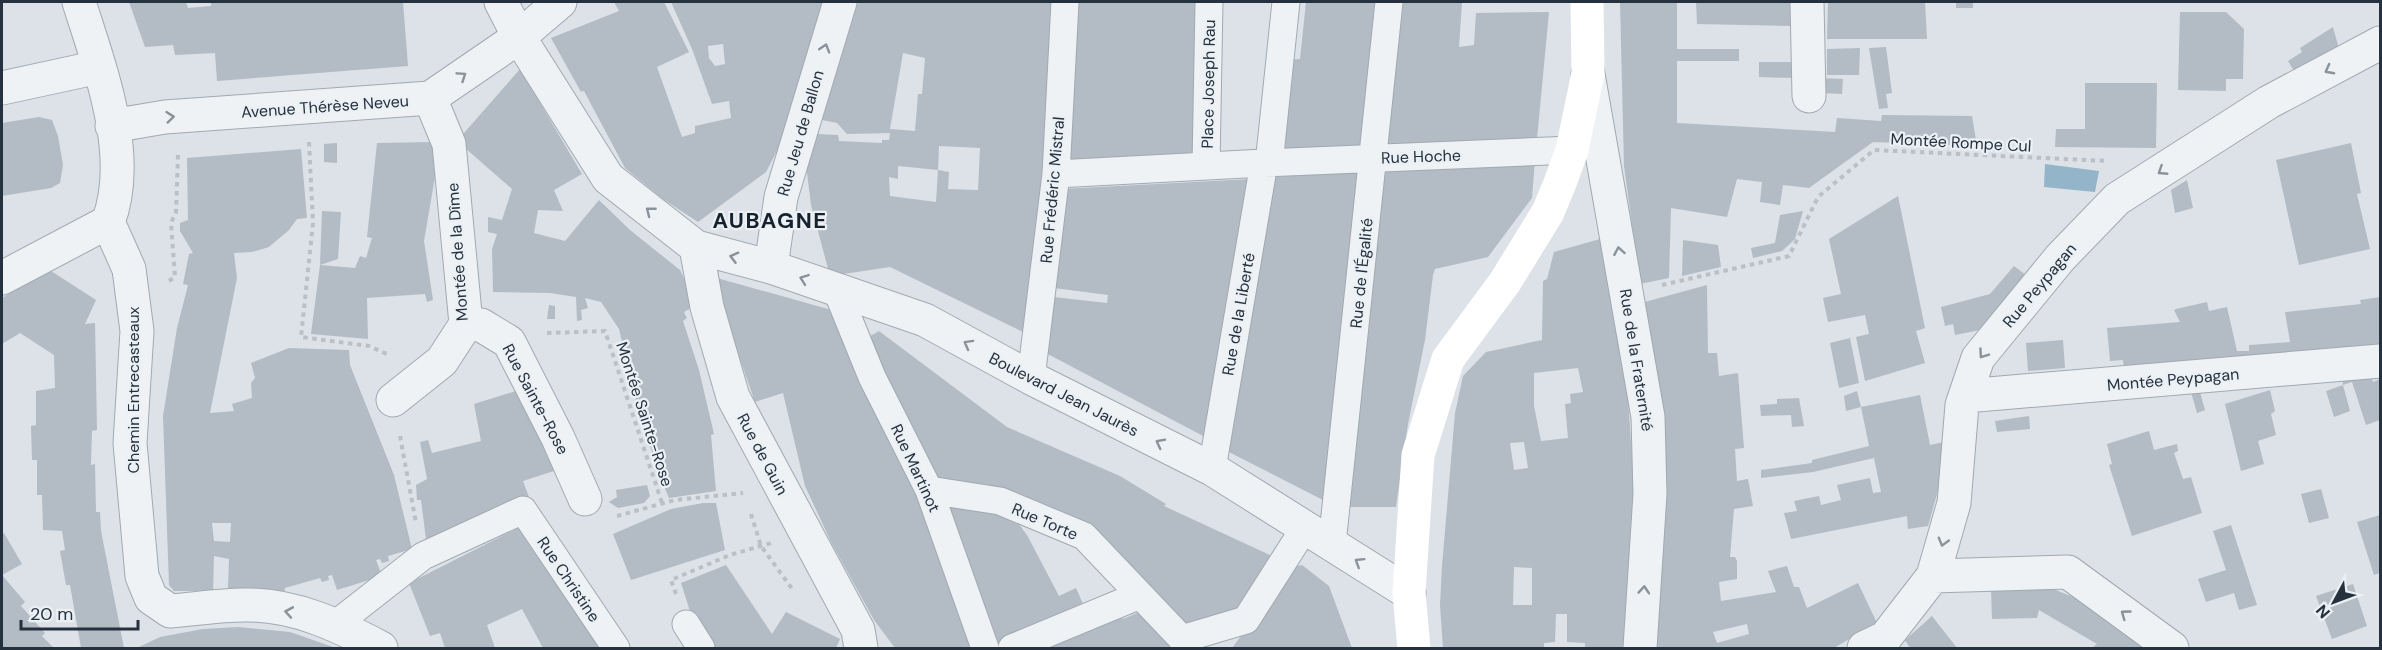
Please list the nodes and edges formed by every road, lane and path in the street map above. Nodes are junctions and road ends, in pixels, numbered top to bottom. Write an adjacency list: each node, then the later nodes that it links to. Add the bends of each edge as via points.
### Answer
1 (79, 2): 13 (street)
2 (501, 2): 11 (street)
3 (560, 2): 11 (street, Avenue Thérèse Neveu)
4 (840, 2): 30 (street, Rue Jeu de Ballon, one-way to 4, via 781,197)
5 (1065, 2): 26 (street, Rue Frédéric Mistral)
6 (1209, 2): 25 (street, Place Joseph Rau)
7 (1286, 2): 24 (street)
8 (1389, 2): 22 (street, Rue de l'Égalité)
9 (1587, 2): 14 (main road)
10 (1807, 2): 16 (street)
11 (519, 37): 17 (street, Avenue Thérèse Neveu, one-way to 11); 29 (street, one-way to 11, via 608,178)
12 (2380, 43): 39 (street, Rue Peypagan, one-way to 39, via 2268,102 2117,199 2060,258 1978,358)
13 (99, 67): 15 (street); 18 (street, via 110,100)
14 (1588, 74): 20 (main road); 33 (street, Rue de la Fraternité, one-way to 14)
15 (2, 88)
16 (1809, 96)
17 (430, 98): 18 (street, Avenue Thérèse Neveu, one-way to 17, via 165,117); 34 (street, Montée de la Dîme, via 449,144)
18 (112, 126): 27 (street, via 118,185)
19 (298, 142): 37 (path, via 309,140 313,223 301,337 369,346)
20 (1572, 150): 22 (street, Rue Hoche); 51 (main road, via 1548,212 1505,282 1448,359 1418,455)
21 (187, 153): 28 (path, via 176,154 176,212)
22 (1373, 158): 24 (street, Rue Hoche); 48 (street, Rue de l'Égalité)
23 (2112, 161): 33 (path, Montée Rompe Cul, via 1874,150 1818,197 1789,256)
24 (1267, 164): 25 (street, Rue Hoche); 41 (street, Rue de la Liberté)
25 (1206, 166): 26 (street, Rue Hoche)
26 (1056, 174): 38 (street, Rue Frédéric Mistral)
27 (108, 222): 31 (street); 53 (street, Chemin Entrecasteaux, one-way to 27, via 246,605 170,611 151,598 142,576 130,443 137,331 134,304 129,269)
28 (171, 223)
29 (696, 247): 30 (street, Boulevard Jean Jaurès, one-way to 29); 42 (street, Rue de Guin, via 707,307 733,397)
30 (771, 267): 32 (street, Boulevard Jean Jaurès, one-way to 30)
31 (2, 279)
32 (837, 291): 38 (street, Boulevard Jean Jaurès, one-way to 32, via 925,320); 43 (street, Rue Martinot, via 872,377)
33 (1626, 293): 63 (street, Rue de la Fraternité, one-way to 33, via 1650,494 1648,417)
34 (466, 324): 35 (street, Rue Sainte-Rose, via 481,325); 37 (street, Montée de la Dîme, via 442,361)
35 (498, 335): 44 (street, Rue Sainte-Rose, via 509,342); 45 (path, Montée Sainte-Rose, via 605,332)
36 (2380, 361): 39 (street, Montée Peypagan)
37 (428, 372): 40 (street, Montée de la Dîme)
38 (1031, 378): 41 (street, Boulevard Jean Jaurès, one-way to 38)
39 (1965, 396): 50 (street, Rue Peypagan, one-way to 50, via 1954,503)
40 (393, 399): 49 (path)
41 (1212, 470): 48 (street, Boulevard Jean Jaurès)
42 (782, 489): 45 (path, Montée Sainte-Rose); 47 (street, Rue de Guin)
43 (929, 490): 52 (street, Rue Torte, via 1000,501 1084,536); 60 (street, Rue Martinot)
44 (585, 499)
45 (662, 503): 46 (path, Montée Sainte-Rose)
46 (616, 516)
47 (806, 533): 54 (path, via 729,555 671,580); 59 (street, Rue de Guin, via 858,630)
48 (1318, 537): 51 (street, Boulevard Jean Jaurès, one-way to 48); 55 (street, via 1246,620)
49 (423, 556): 53 (street); 57 (street, Rue Christine, via 523,510)
50 (1933, 576): 64 (street, Rue Peypagan, via 1886,638); 65 (street, one-way to 50, via 2068,572)
51 (1409, 593): 62 (main road)
52 (1140, 595): 55 (street, Rue Torte); 61 (street)
53 (336, 624): 56 (street)
54 (686, 624): 58 (street)
55 (1184, 644)
56 (381, 648)
57 (616, 648)
58 (701, 648)
59 (861, 648)
60 (985, 648)
61 (1012, 648)
62 (1414, 648)
63 (1640, 648)
64 (1864, 648)
65 (2172, 648)

